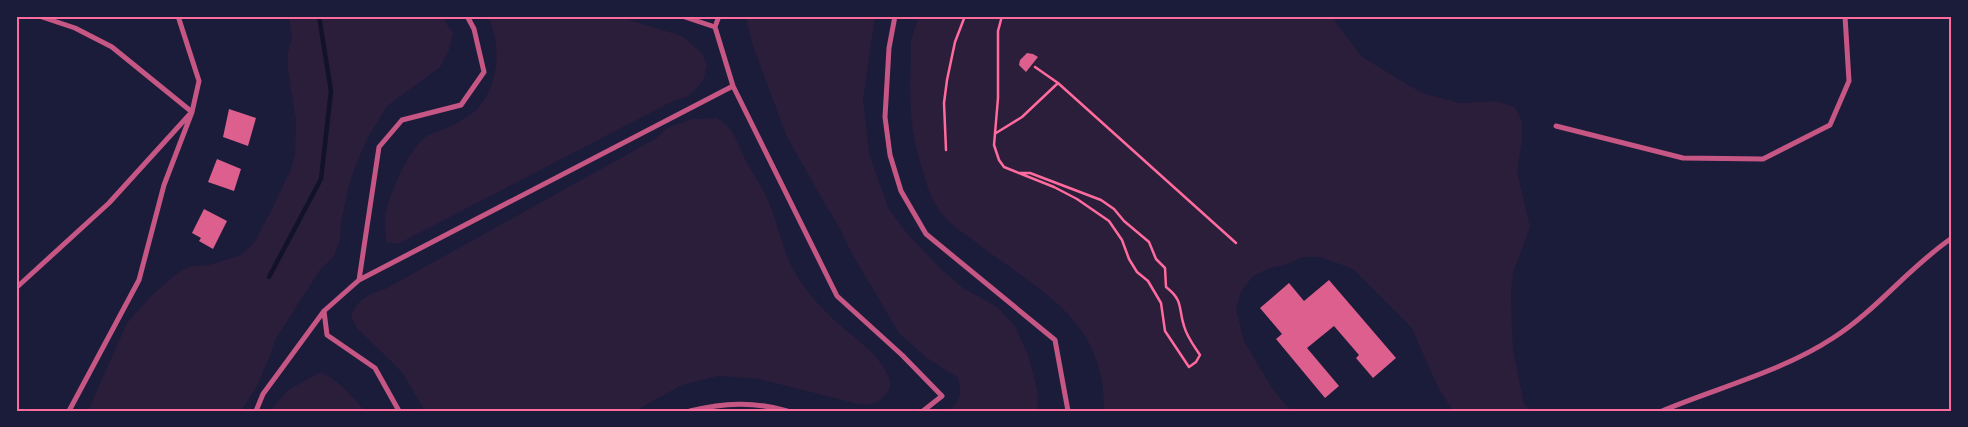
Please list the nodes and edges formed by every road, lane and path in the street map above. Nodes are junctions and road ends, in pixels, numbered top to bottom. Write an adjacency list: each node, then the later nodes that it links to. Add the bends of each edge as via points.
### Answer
1 (39, 16): 14 (street, via 75,28 112,47)
2 (178, 16): 14 (street, via 200,82)
3 (467, 16): 21 (street, via 474,29 484,72 461,105 402,120 379,147)
4 (682, 16): 10 (street)
5 (719, 16): 10 (street)
6 (895, 16): 30 (street, via 888,48 885,117 890,155 901,191 926,234 1055,340)
7 (965, 16): 17 (path, via 946,80)
8 (1002, 16): 16 (path, via 998,31)
9 (1845, 16): 15 (street, via 1849,81 1830,125 1763,159 1683,158)
10 (715, 27): 13 (street)
11 (1036, 67): 12 (path)
12 (1058, 83): 16 (path, via 1022,117); 20 (path)
13 (732, 86): 21 (street); 29 (street, via 837,296 942,396)
14 (192, 112): 22 (street, via 109,203); 24 (street, via 164,185 139,280)
15 (1556, 126)
16 (995, 134): 18 (path, via 994,145 999,160 1004,167)
17 (946, 150)
18 (1020, 173): 18 (path, via 1078,199 1109,221 1122,240 1128,259 1161,303 1165,331 1179,354 1189,368 1196,362 1200,355 1183,326 1176,295 1166,288 1165,268 1149,242 1101,200 1030,173)
19 (1952, 238): 31 (street, via 1919,262 1864,316 1833,339 1773,369)
20 (1236, 242)
21 (359, 280): 23 (street)
22 (16, 288)
23 (324, 311): 25 (street, via 263,394); 26 (street, via 327,335 375,368)
24 (69, 411)
25 (256, 411)
26 (399, 411)
27 (690, 411): 28 (street, via 721,404 766,404)
28 (787, 411)
29 (923, 411)
30 (1068, 411)
31 (1662, 411)

